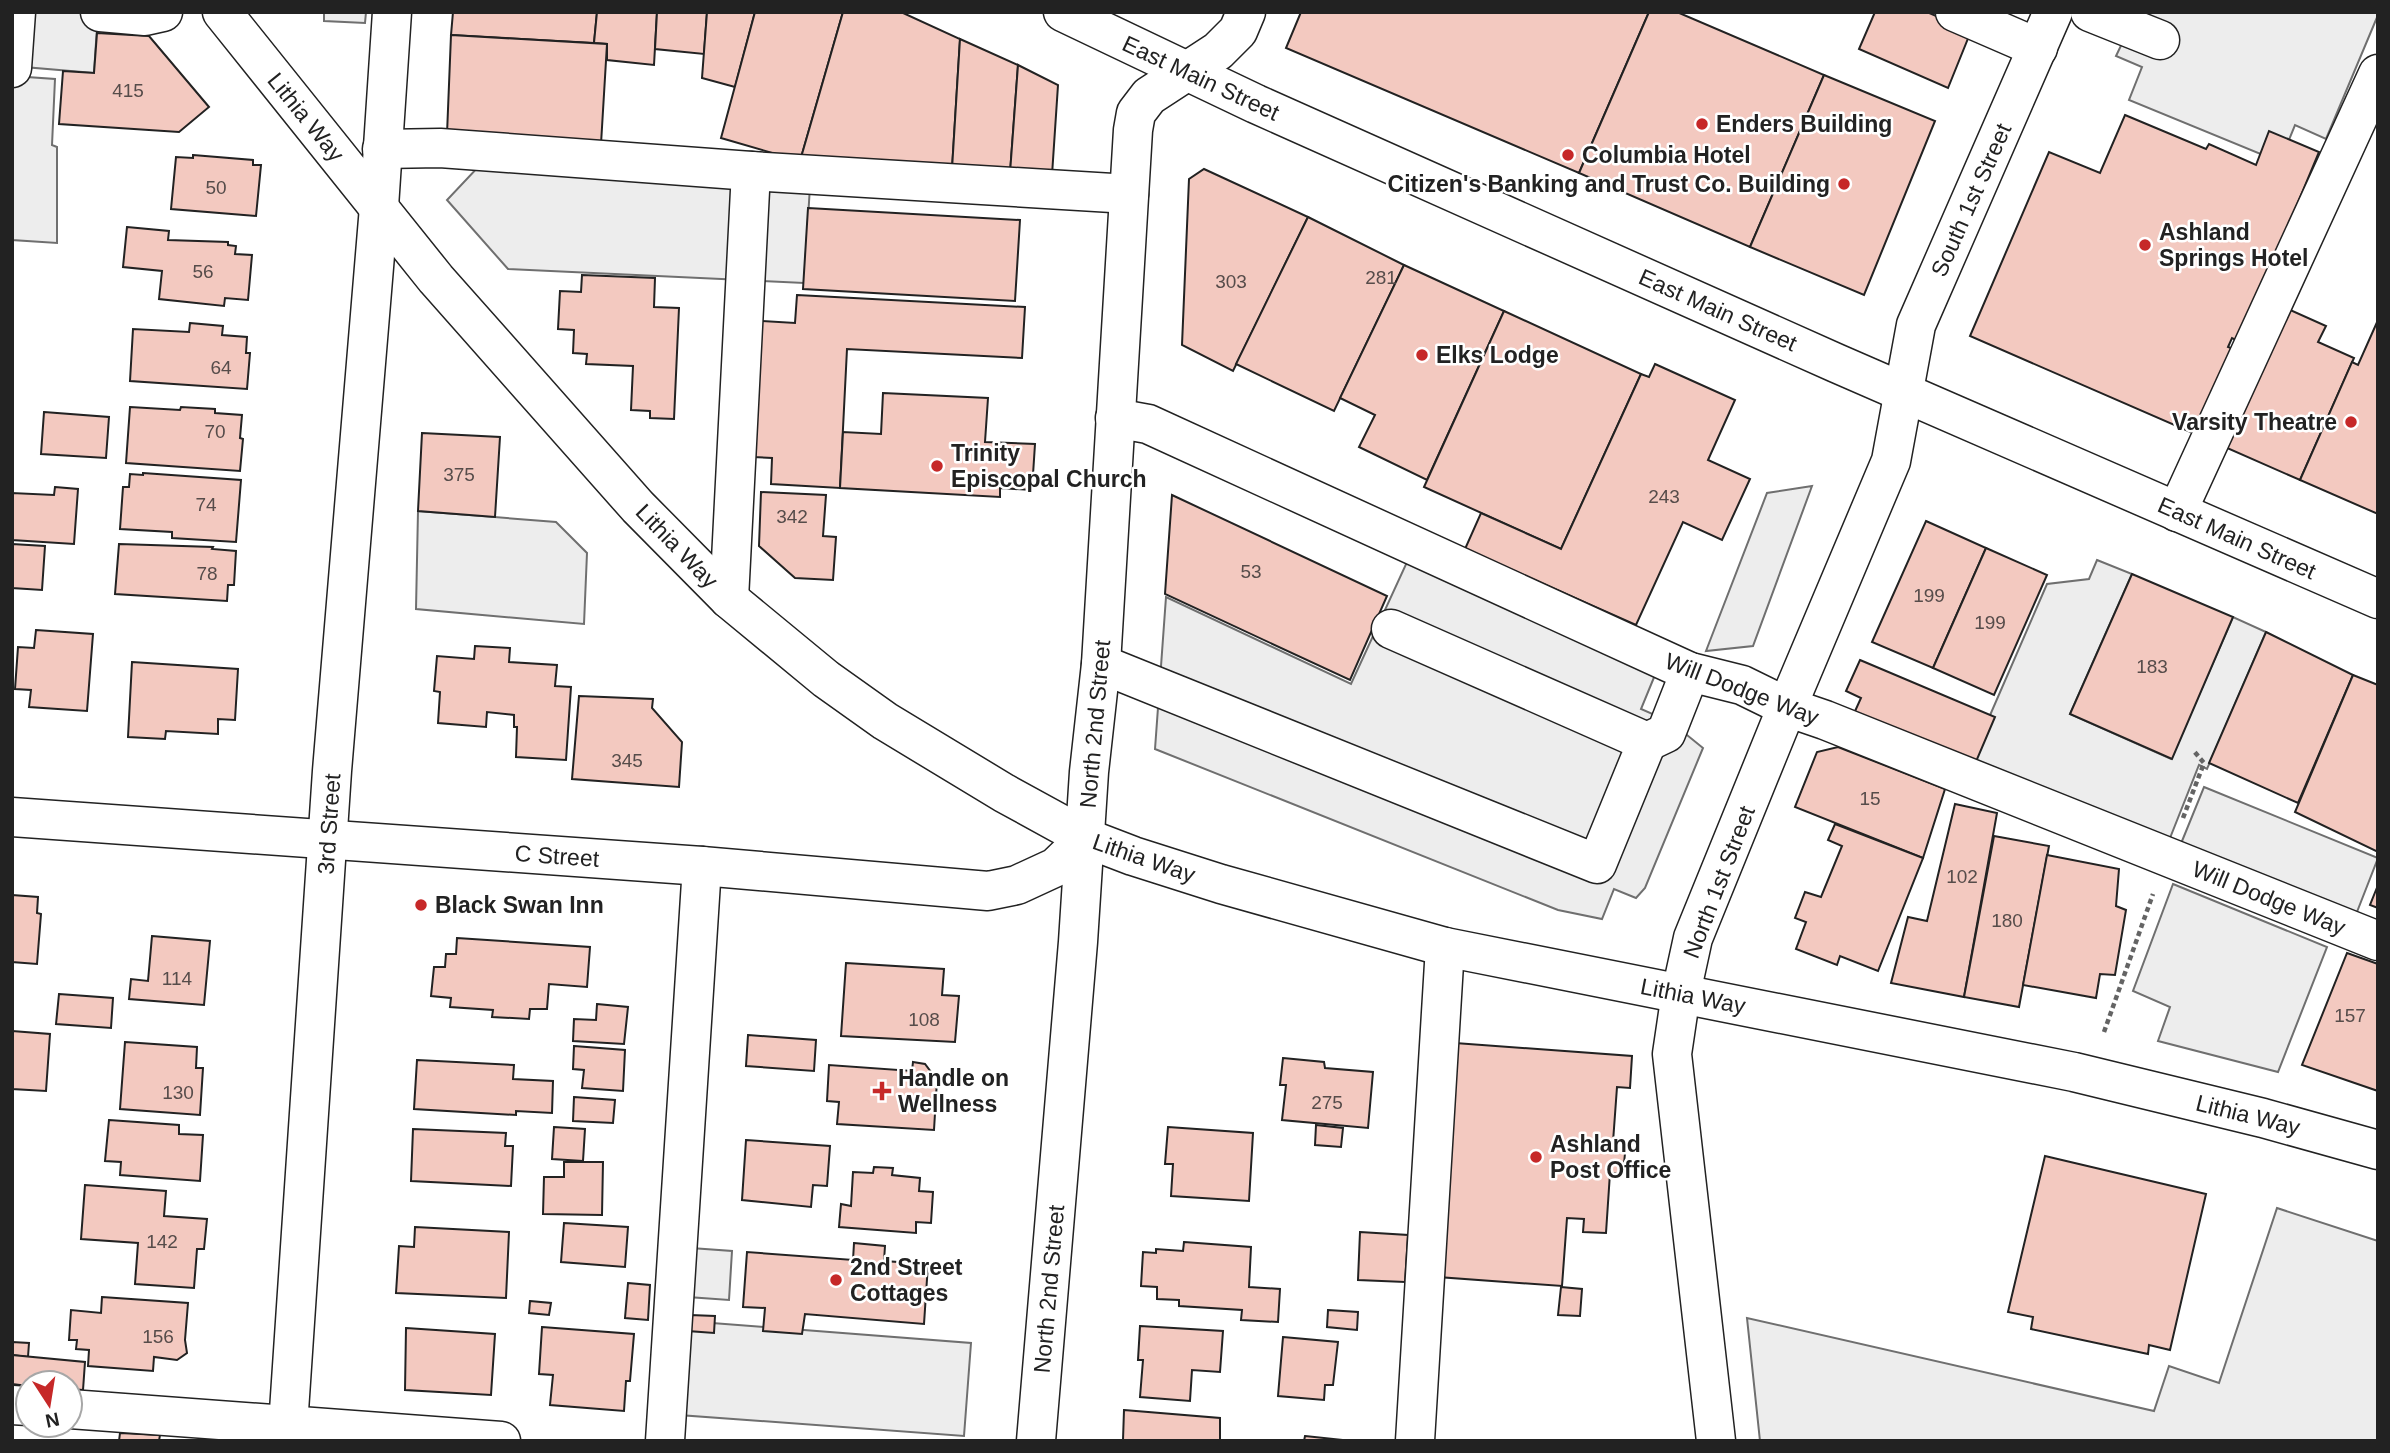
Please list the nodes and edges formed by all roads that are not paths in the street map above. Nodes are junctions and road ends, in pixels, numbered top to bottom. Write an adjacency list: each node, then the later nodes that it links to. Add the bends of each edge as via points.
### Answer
1 (16, 12): 13 (street)
2 (100, 12): 3 (street, via 145,16)
3 (163, 12)
4 (222, 12): 20 (street, Lithia Way)
5 (392, 12): 17 (street, 3rd Street)
6 (1063, 12): 14 (street, East Main Street)
7 (1245, 12): 14 (street, North 2nd Street, via 1238,31)
8 (1955, 12): 12 (street)
9 (2053, 12): 12 (street, South 1st Street)
10 (2090, 12): 11 (street)
11 (2160, 40)
12 (2038, 48): 21 (street, South 1st Street, via 1916,325)
13 (12, 68)
14 (1186, 73): 19 (street, North 2nd Street, via 1149,96 1136,113); 21 (street, East Main Street)
15 (2378, 74): 16 (street)
16 (2367, 128): 23 (street)
17 (382, 149): 18 (street, via 440,148); 20 (street, 3rd Street)
18 (751, 171): 19 (street); 24 (street)
19 (1129, 194): 22 (street, North 2nd Street)
20 (379, 207): 24 (street, Lithia Way, via 436,279 605,470); 33 (street, 3rd Street)
21 (1905, 391): 23 (street, East Main Street); 29 (street, North 1st Street, via 1891,461)
22 (1115, 418): 27 (street, North 2nd Street); 28 (street, Will Dodge Way, via 1148,424)
23 (2177, 513): 25 (street, East Main Street)
24 (729, 598): 32 (street, Lithia Way, via 826,679 885,721)
25 (2378, 599)
26 (1391, 629): 30 (street)
27 (1101, 664): 30 (street, via 1597,864); 32 (street, North 2nd Street)
28 (1690, 672): 29 (street, Will Dodge Way, via 1742,685); 30 (street, via 1666,733)
29 (1787, 707): 35 (street, Will Dodge Way); 37 (street, North 1st Street, via 1693,938)
30 (1647, 743)
31 (12, 817): 33 (street, C Street)
32 (1086, 838): 34 (street, C Street, via 1056,867 1017,885 988,891); 36 (street, Lithia Way, via 1221,884); 43 (street, North 2nd Street)
33 (327, 840): 34 (street, C Street); 40 (street, 3rd Street)
34 (702, 866): 42 (street)
35 (2378, 941)
36 (1445, 947): 37 (street, Lithia Way); 44 (street)
37 (1681, 993): 38 (street, Lithia Way, via 2074,1072); 45 (street, North 1st Street, via 1672,1054)
38 (2378, 1150)
39 (84, 1411): 40 (street)
40 (288, 1433): 41 (street)
41 (502, 1441)
42 (665, 1441)
43 (1036, 1441)
44 (1415, 1441)
45 (1716, 1441)

